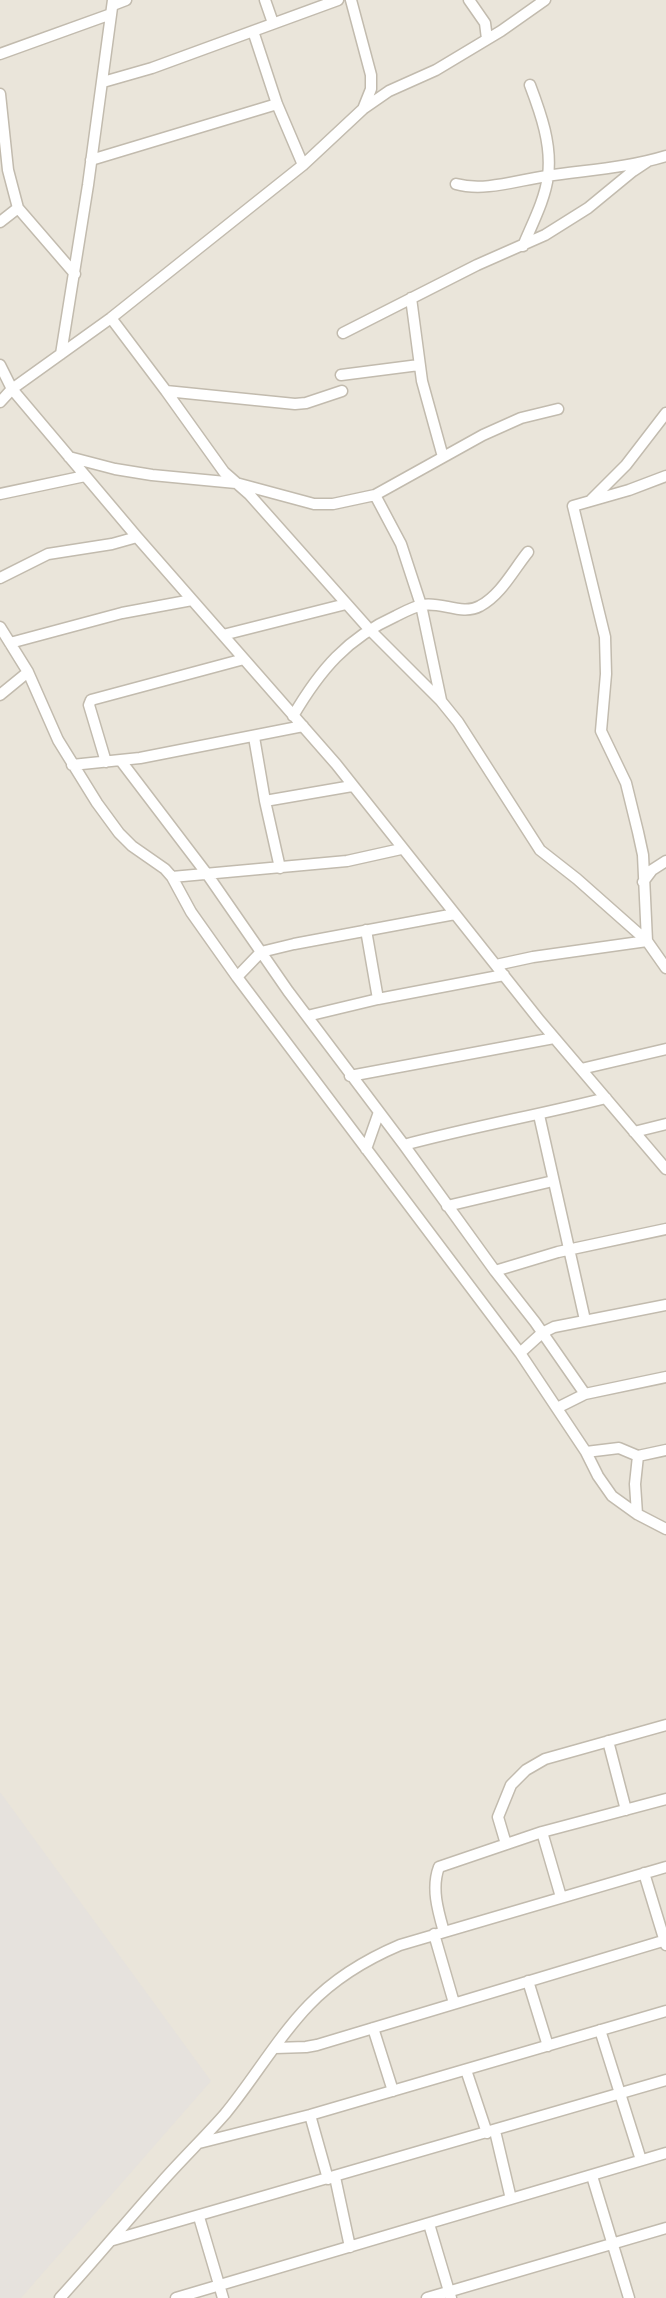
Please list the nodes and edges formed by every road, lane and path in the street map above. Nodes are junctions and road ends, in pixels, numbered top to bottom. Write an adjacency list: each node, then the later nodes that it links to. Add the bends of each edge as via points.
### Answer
1 (126, 0): 7 (street)
2 (265, 0): 8 (street)
3 (338, 0): 8 (street)
4 (351, 0): 16 (street, via 371,75 371,89)
5 (470, 0): 10 (street, via 485,23)
6 (545, 0): 10 (street)
7 (112, 6): 11 (street); 12 (street)
8 (273, 23): 9 (street)
9 (253, 31): 12 (street); 15 (street)
10 (487, 39): 16 (street)
11 (0, 54)
12 (103, 82): 18 (street)
13 (530, 85): 21 (street, via 547,141)
14 (0, 94): 23 (street, via 4,146)
15 (278, 104): 18 (street); 20 (street)
16 (363, 109): 20 (street)
17 (666, 156): 19 (street)
18 (91, 160): 26 (street)
19 (648, 161): 21 (street); 25 (street, via 588,208)
20 (303, 165): 28 (street)
21 (548, 176): 22 (street, via 485,187); 25 (street)
22 (456, 184)
23 (18, 208): 24 (street); 26 (street)
24 (0, 222)
25 (523, 246): 27 (street)
26 (75, 274): 30 (street)
27 (411, 298): 29 (street); 32 (street)
28 (111, 318): 30 (street); 35 (street)
29 (343, 333)
30 (61, 354): 34 (street)
31 (0, 365): 34 (street)
32 (419, 365): 33 (street); 41 (street)
33 (341, 375)
34 (12, 389): 37 (street); 40 (street)
35 (166, 391): 36 (street, via 295,404); 44 (street, via 212,458)
36 (342, 391)
37 (0, 402)
38 (558, 409): 41 (street, via 521,418)
39 (666, 413): 47 (street, via 626,465)
40 (69, 457): 42 (street); 44 (street, via 152,475)
41 (443, 457): 46 (street)
42 (85, 476): 45 (street); 48 (street)
43 (666, 476): 47 (street)
44 (236, 483): 46 (street, via 314,504); 52 (street)
45 (0, 494)
46 (375, 495): 53 (street, via 401,544)
47 (591, 500): 75 (street, via 573,506 605,637 601,731 626,783)
48 (137, 537): 50 (street, via 48,554); 51 (street)
49 (528, 552): 53 (street, via 488,602 477,608)
50 (0, 578)
51 (192, 600): 56 (street); 57 (street, via 122,613)
52 (346, 604): 55 (street); 56 (street)
53 (421, 605): 55 (street); 61 (street)
54 (0, 627): 57 (street)
55 (369, 629): 61 (street); 62 (street, via 321,672)
56 (223, 635): 58 (street)
57 (10, 642): 59 (street)
58 (243, 659): 62 (street); 66 (street, via 92,700 89,705)
59 (28, 672): 60 (street); 67 (street)
60 (0, 695)
61 (441, 701): 78 (street, via 540,850)
62 (293, 716): 63 (street)
63 (303, 726): 64 (street); 68 (street)
64 (254, 737): 65 (street); 69 (street)
65 (121, 761): 66 (street); 73 (street)
66 (106, 762): 67 (street)
67 (72, 765): 74 (street, via 119,833)
68 (352, 786): 69 (street); 70 (street)
69 (265, 801): 72 (street)
70 (401, 849): 72 (street, via 347,861); 76 (street)
71 (666, 861): 75 (street, via 652,870)
72 (280, 867): 73 (street)
73 (207, 874): 74 (street); 79 (street)
74 (172, 878): 83 (street)
75 (644, 882): 78 (street)
76 (455, 914): 77 (street); 80 (street)
77 (366, 930): 79 (street); 84 (street)
78 (647, 941): 80 (street); 81 (street)
79 (261, 952): 83 (street); 85 (street)
80 (496, 965): 82 (street)
81 (666, 968)
82 (504, 975): 84 (street); 86 (street)
83 (237, 977): 96 (street)
84 (378, 999): 85 (street)
85 (307, 1016): 89 (street)
86 (554, 1038): 88 (street); 89 (street)
87 (666, 1049): 88 (street)
88 (581, 1069): 90 (street)
89 (350, 1076): 91 (street)
90 (606, 1098): 92 (street); 94 (street)
91 (379, 1112): 95 (street); 96 (street)
92 (539, 1115): 95 (street); 98 (street)
93 (666, 1124): 94 (street)
94 (634, 1132): 97 (street)
95 (404, 1145): 99 (street)
96 (366, 1149): 106 (street)
97 (666, 1169)
98 (553, 1181): 99 (street); 101 (street)
99 (447, 1206): 102 (street)
100 (666, 1229): 101 (street)
101 (568, 1250): 102 (street); 104 (street)
102 (495, 1271): 105 (street)
103 (666, 1305): 104 (street)
104 (585, 1320): 105 (street)
105 (542, 1333): 106 (street); 108 (street)
106 (520, 1353): 109 (street)
107 (666, 1377): 108 (street)
108 (585, 1394): 109 (street)
109 (557, 1408): 111 (street)
110 (666, 1450): 112 (street)
111 (586, 1452): 112 (street, via 620,1448); 113 (street, via 612,1496)
112 (638, 1456): 113 (street)
113 (637, 1515): 114 (street)
114 (666, 1529)
115 (666, 1725): 116 (street)
116 (608, 1741): 118 (street); 120 (street, via 545,1759 511,1785 498,1817)
117 (666, 1798): 118 (street)
118 (626, 1809): 119 (street)
119 (542, 1832): 120 (street); 123 (street)
120 (506, 1844): 124 (street, via 439,1867 434,1879)
121 (666, 1867): 122 (street)
122 (644, 1873): 123 (street); 125 (street)
123 (561, 1898): 124 (street)
124 (439, 1933): 127 (street); 132 (street, via 374,1956 327,1988)
125 (666, 1942): 126 (street)
126 (528, 1981): 127 (street); 131 (street)
127 (454, 2003): 129 (street)
128 (666, 2011): 130 (street)
129 (373, 2028): 132 (street, via 306,2047); 135 (street)
130 (600, 2030): 131 (street); 136 (street)
131 (548, 2046): 133 (street)
132 (275, 2048): 139 (street)
133 (466, 2070): 135 (street); 138 (street)
134 (666, 2080): 136 (street)
135 (393, 2091): 137 (street)
136 (621, 2093): 138 (street); 141 (street)
137 (310, 2115): 139 (street); 143 (street)
138 (491, 2132): 143 (street); 144 (street)
139 (199, 2144): 148 (street)
140 (666, 2153): 141 (street)
141 (641, 2160): 142 (street)
142 (592, 2176): 144 (street); 149 (street)
143 (331, 2178): 145 (street); 150 (street)
144 (511, 2199): 146 (street)
145 (199, 2217): 148 (street); 151 (street)
146 (429, 2224): 150 (street); 152 (street)
147 (666, 2228): 149 (street)
148 (113, 2241): 153 (street)
149 (612, 2244): 152 (street); 157 (street)
150 (350, 2247): 151 (street)
151 (220, 2286): 154 (street); 155 (street)
152 (450, 2295): 156 (street)
153 (60, 2298)
154 (176, 2298)
155 (223, 2298)
156 (428, 2298)
157 (629, 2298)

